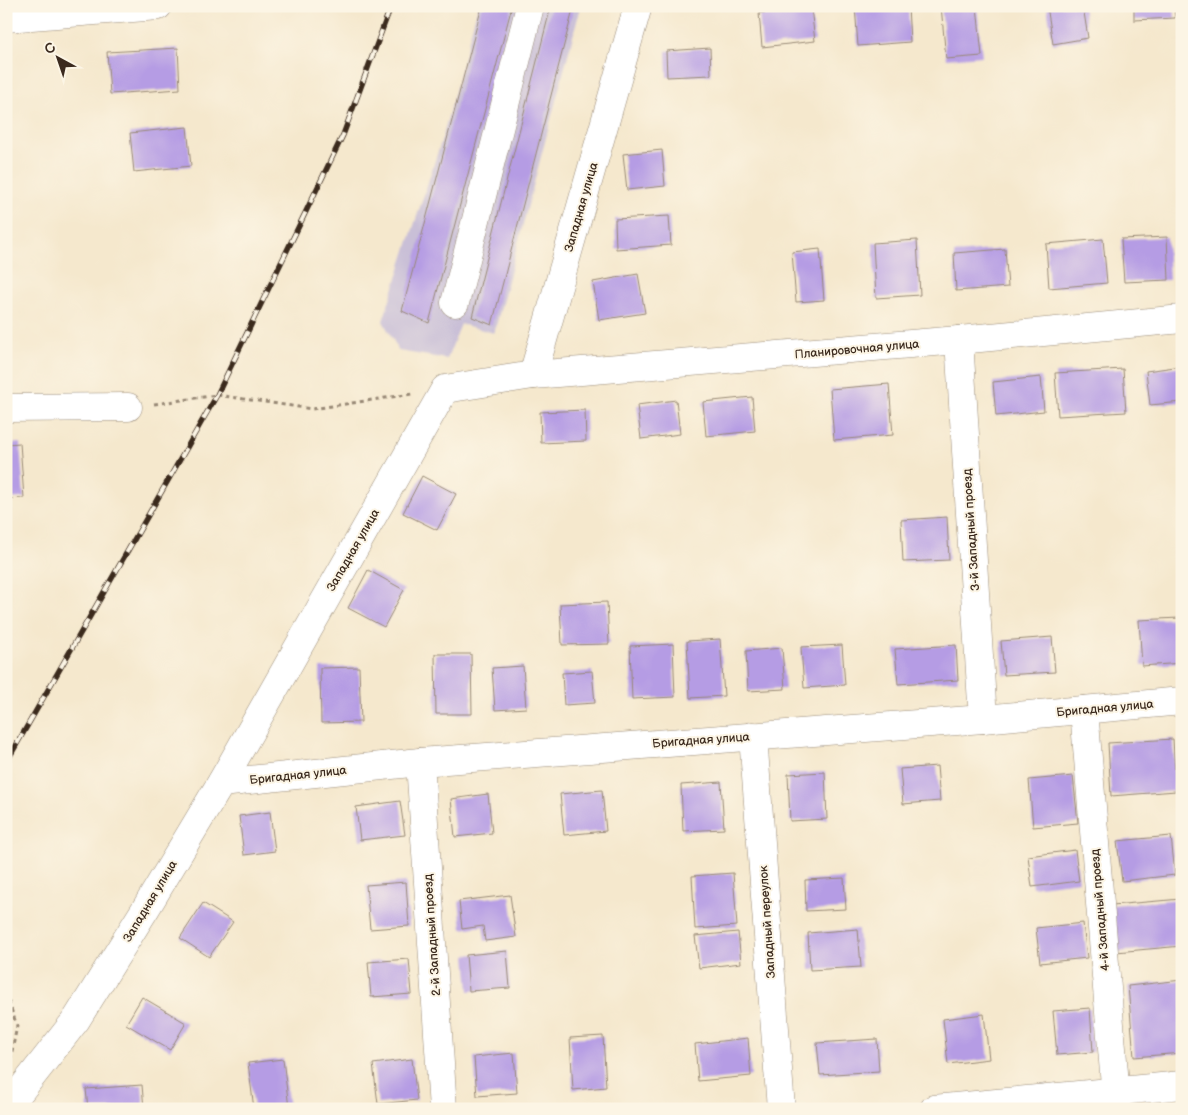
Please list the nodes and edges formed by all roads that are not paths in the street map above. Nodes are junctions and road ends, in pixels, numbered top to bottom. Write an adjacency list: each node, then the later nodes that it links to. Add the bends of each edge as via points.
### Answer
1 (158, 6): 4 (street)
2 (530, 6): 5 (street)
3 (638, 6): 8 (street, Западная улица)
4 (6, 18)
5 (455, 303)
6 (1182, 319): 7 (street, Планировочная улица)
7 (959, 340): 8 (street, Планировочная улица); 13 (street, 3-й Западный проезд)
8 (533, 375): 16 (street, Западная улица, via 445,389)
9 (128, 407): 10 (street)
10 (6, 408)
11 (1182, 701): 12 (street, Бригадная улица)
12 (1084, 710): 13 (street, Бригадная улица); 18 (street, 4-й Западный проезд)
13 (983, 720): 14 (street, Бригадная улица)
14 (753, 736): 15 (street, Бригадная улица); 21 (street, Западный переулок)
15 (420, 762): 16 (street, Бригадная улица); 20 (street, 2-й Западный проезд)
16 (221, 783): 19 (street, Западная улица, via 76,1020)
17 (1182, 1085): 18 (street)
18 (1116, 1100): 22 (street)
19 (6, 1109)
20 (443, 1109)
21 (781, 1109)
22 (934, 1109)

